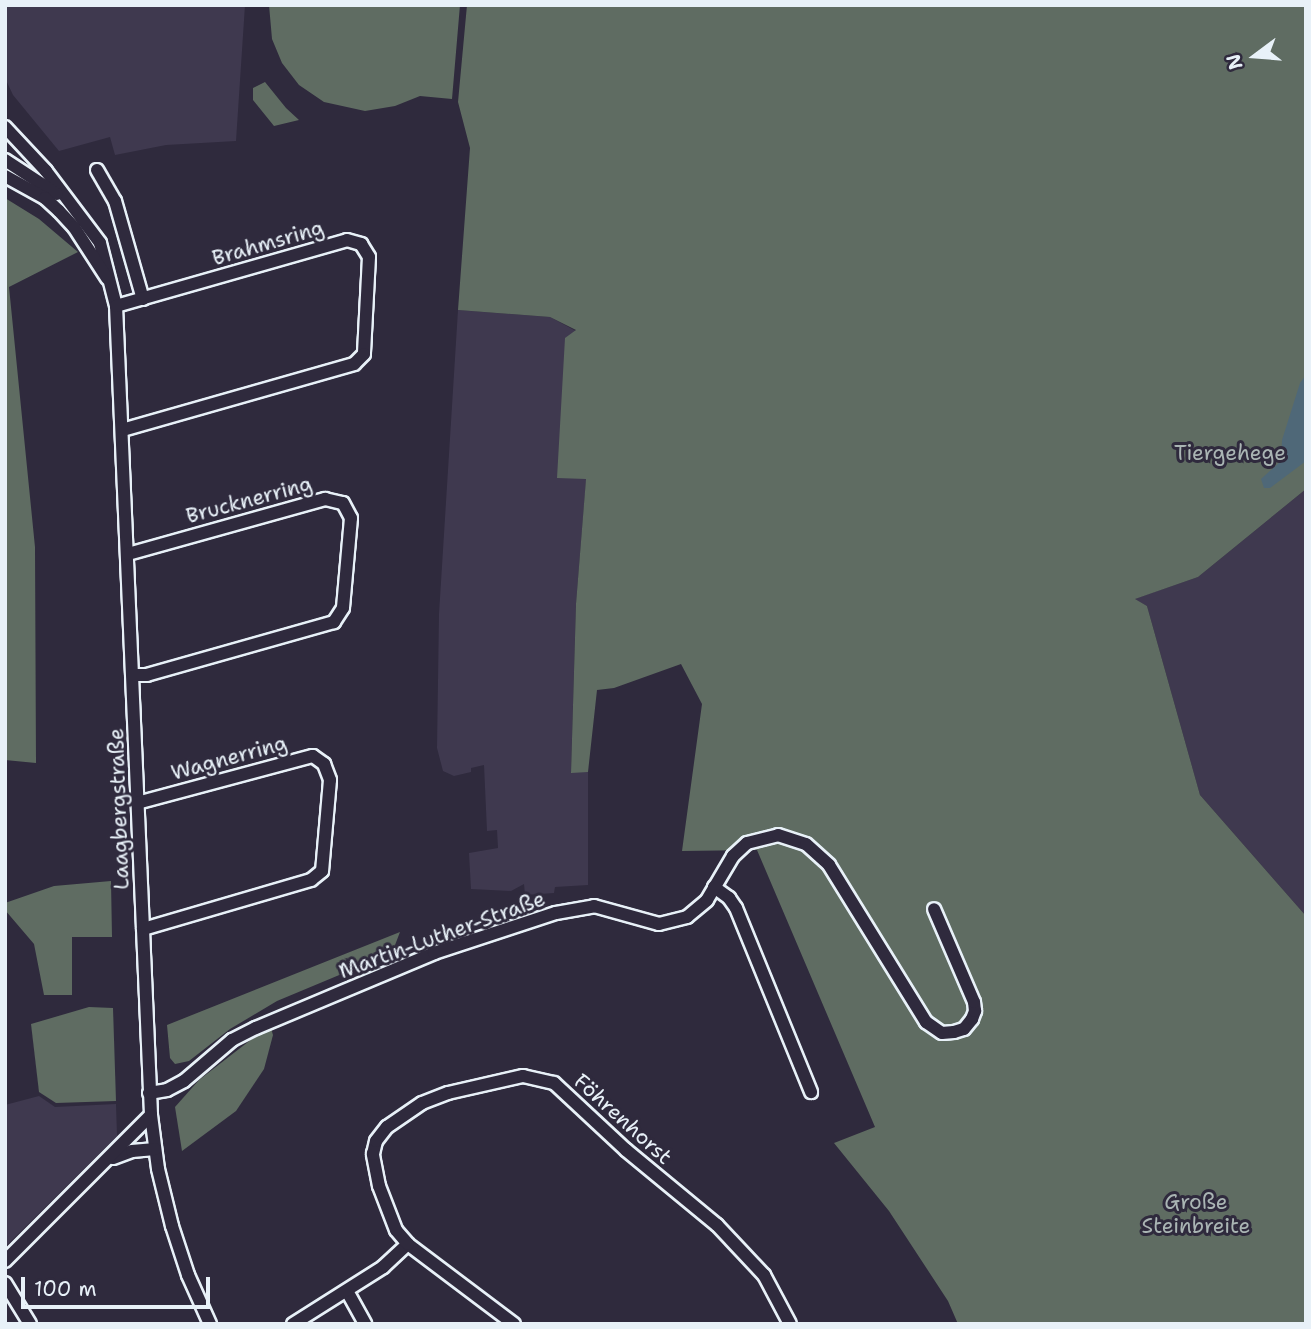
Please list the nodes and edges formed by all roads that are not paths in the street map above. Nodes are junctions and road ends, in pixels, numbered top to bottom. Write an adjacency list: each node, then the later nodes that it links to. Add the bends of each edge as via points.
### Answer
1 (5, 127): 5 (street, Laagbergstraße)
2 (5, 160): 5 (street, Laagbergstraße, via 46,184)
3 (97, 170): 7 (street, via 115,201)
4 (5, 176): 6 (street, Laagbergstraße, via 59,211)
5 (74, 208): 6 (street, Laagbergstraße, via 100,243)
6 (111, 284): 8 (street, Laagbergstraße)
7 (143, 299): 8 (street, Brahmsring); 9 (street, Brahmsring, via 347,240 361,244 369,257 364,354 354,364)
8 (116, 306): 9 (street, Laagbergstraße)
9 (123, 430): 10 (street, Laagbergstraße)
10 (128, 554): 11 (street, Laagbergstraße); 11 (street, Brucknerring, via 326,499 343,503 351,518 344,608 334,622 148,675)
11 (133, 675): 12 (street, Laagbergstraße)
12 (137, 803): 15 (street, Laagbergstraße); 15 (street, Wagnerring, via 313,756 324,764 330,780 322,871 311,880)
13 (714, 887): 14 (street, Martin-Luther-Straße, via 747,843 778,835 806,844 829,865 926,1021 942,1033 954,1032 972,1019 974,1002); 16 (street, via 736,908); 17 (street, Martin-Luther-Straße, via 699,909 673,922 646,922 594,906 556,913 411,961 256,1028 232,1041 184,1081)
14 (934, 909)
15 (143, 929): 17 (street, Laagbergstraße)
16 (811, 1092)
17 (149, 1093): 18 (street, Laagbergstraße)
18 (151, 1115): 19 (street, Laagbergstraße); 20 (street)
19 (155, 1149): 20 (street); 26 (street, Laagbergstraße, via 172,1226)
20 (110, 1160): 22 (street)
21 (408, 1244): 24 (street); 29 (street, Föhrenhorst); 30 (street, Föhrenhorst, via 391,1220 375,1166 376,1141 412,1109 448,1093 523,1076 539,1077 576,1101 625,1150 717,1225 764,1275)
22 (5, 1261)
23 (5, 1283): 25 (street)
24 (347, 1291): 27 (street); 28 (street)
25 (30, 1324)
26 (210, 1324)
27 (293, 1324)
28 (365, 1324)
29 (514, 1324)
30 (790, 1324)

